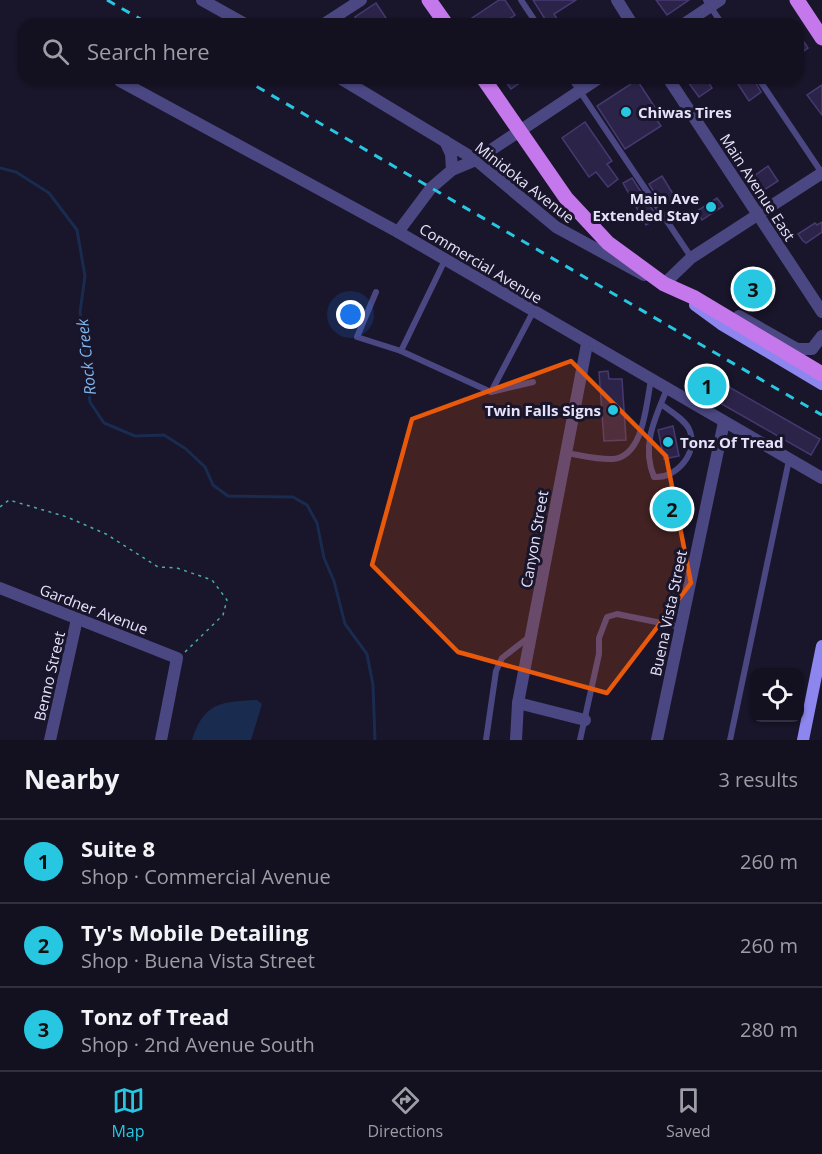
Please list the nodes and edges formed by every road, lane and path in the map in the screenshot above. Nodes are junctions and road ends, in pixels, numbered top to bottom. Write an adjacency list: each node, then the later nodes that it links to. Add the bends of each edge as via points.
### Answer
1 (202, 0): 8 (street)
2 (361, 0): 9 (street)
3 (429, 0): 10 (main road)
4 (521, 0): 11 (lane)
5 (616, 0): 12 (street)
6 (797, 0): 15 (main road)
7 (712, 2): 13 (street); 14 (lane)
8 (234, 18)
9 (333, 18)
10 (442, 18)
11 (533, 18)
12 (628, 18)
13 (692, 18)
14 (719, 18)
15 (822, 38)
16 (126, 84): 30 (street, Commercial Avenue)
17 (350, 84): 25 (street, Minidoka Avenue)
18 (487, 84): 24 (main road)
19 (575, 84): 23 (lane)
20 (590, 84): 23 (street)
21 (672, 84): 29 (street, Main Avenue East)
22 (762, 84): 28 (lane)
23 (579, 91): 24 (street); 31 (lane)
24 (520, 131): 26 (street); 33 (main road, via 582,218 608,243)
25 (445, 141): 26 (street, Minidoka Avenue); 27 (street)
26 (476, 160): 27 (street); 33 (street, Minidoka Avenue, via 556,227)
27 (452, 170): 30 (street, via 430,188)
28 (822, 173): 29 (street)
29 (758, 215): 31 (street); 36 (street, Main Avenue East)
30 (398, 232): 32 (street, Commercial Avenue)
31 (692, 258): 33 (street)
32 (445, 260): 37 (street, Commercial Avenue); 41 (lane)
33 (668, 287): 35 (main road); 45 (main road, via 721,324)
34 (376, 292): 41 (lane, via 357,337)
35 (693, 297): 39 (street, via 734,313 797,349 812,349); 42 (main road)
36 (819, 308): 38 (street, Main Avenue East)
37 (533, 312): 40 (street, Commercial Avenue); 47 (lane)
38 (822, 321)
39 (822, 336)
40 (587, 344): 43 (street, Commercial Avenue); 50 (street, Canyon Street)
41 (401, 351): 47 (lane)
42 (822, 374)
43 (651, 380): 46 (street, Commercial Avenue); 50 (lane, via 638,438 628,454 613,459)
44 (533, 382): 47 (lane)
45 (822, 384)
46 (667, 389): 48 (lane); 49 (street, Commercial Avenue)
47 (491, 392)
48 (661, 404): 48 (lane, via 648,441 650,469 654,477 663,478 685,463 691,440 689,429)
49 (724, 422): 51 (street, Commercial Avenue); 56 (street, Buena Vista Street)
50 (565, 453): 57 (street, Canyon Street)
51 (789, 459): 52 (street, Commercial Avenue); 70 (lane)
52 (822, 478)
53 (0, 507): 59 (path, via 9,500 67,517 106,534 158,567 177,568 212,580 227,600 223,615)
54 (0, 588): 55 (street, Gardner Avenue)
55 (77, 619): 59 (street, Gardner Avenue); 64 (street, Benno Street)
56 (681, 627): 63 (lane, via 617,614 607,617 598,638 599,654); 69 (street, Buena Vista Street)
57 (532, 635): 62 (street, Canyon Street); 66 (lane, via 502,657 496,671)
58 (822, 646): 60 (main road)
59 (177, 658): 65 (street)
60 (821, 660): 61 (main road)
61 (817, 697): 71 (main road)
62 (518, 703): 63 (street); 67 (street, Canyon Street)
63 (585, 720): 68 (lane)
64 (50, 740)
65 (161, 740)
66 (486, 740)
67 (516, 740)
68 (580, 740)
69 (657, 740)
70 (730, 740)
71 (803, 740)

